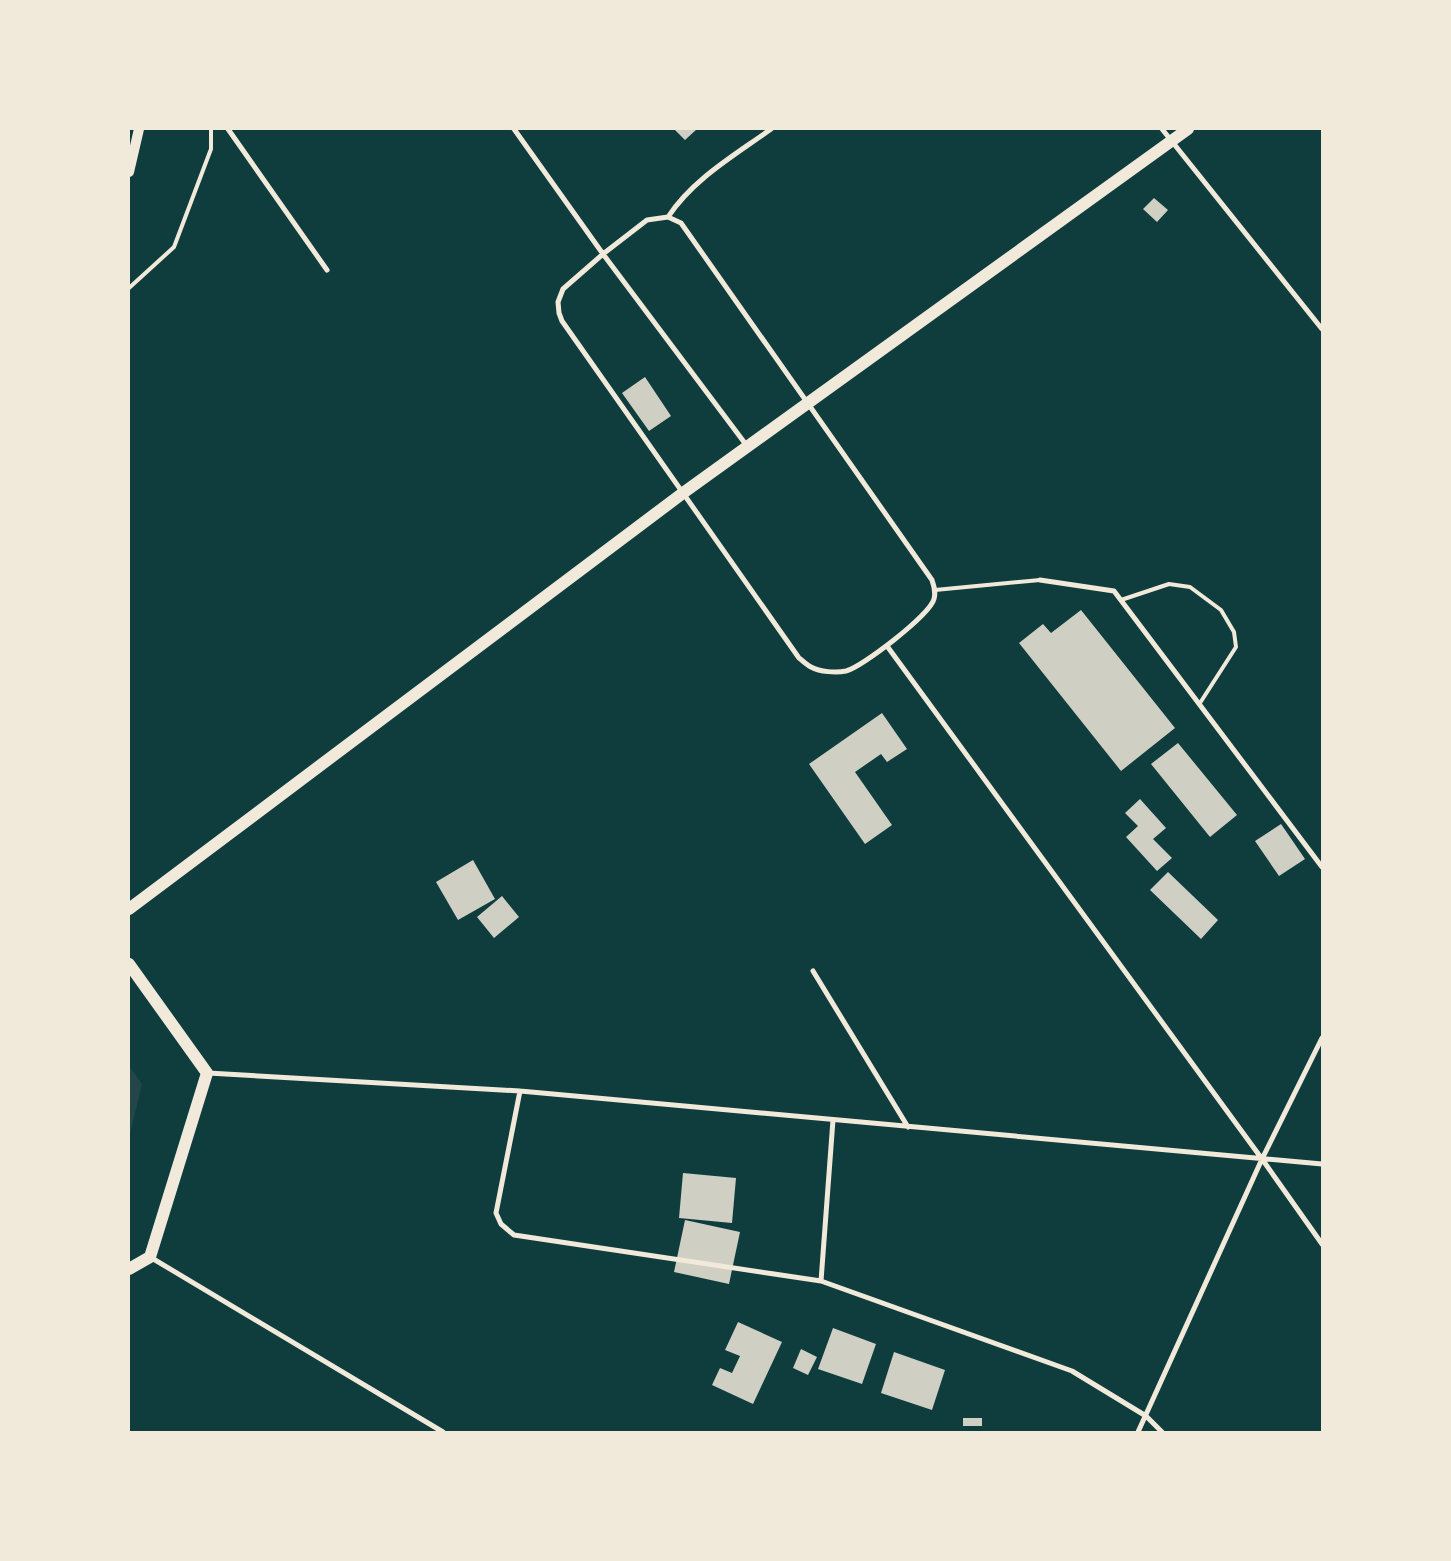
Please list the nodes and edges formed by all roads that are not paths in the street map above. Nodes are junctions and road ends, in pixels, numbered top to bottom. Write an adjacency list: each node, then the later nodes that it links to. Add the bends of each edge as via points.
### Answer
1 (139, 129): 9 (main road)
2 (212, 129): 13 (lane, via 210,149 174,246)
3 (228, 129): 12 (street)
4 (514, 129): 11 (street)
5 (771, 129): 10 (street, via 691,188)
6 (1162, 129): 8 (street)
7 (1188, 129): 8 (main road)
8 (1171, 141): 14 (street); 15 (main road)
9 (129, 172)
10 (668, 217): 11 (street, via 647,220); 15 (street, via 681,223)
11 (603, 254): 16 (street); 17 (street, via 563,289 558,302 559,313)
12 (327, 270)
13 (129, 288)
14 (1322, 329)
15 (807, 403): 16 (main road); 19 (street, via 932,580)
16 (747, 447): 17 (main road)
17 (683, 493): 21 (street, via 799,658 812,667 829,672 846,671); 24 (main road)
18 (1040, 580): 19 (lane); 20 (street, via 1114,591)
19 (935, 590): 21 (street, via 929,609)
20 (1121, 600): 22 (street); 22 (lane, via 1169,584 1190,587 1221,610 1234,632 1236,647)
21 (887, 646): 32 (street)
22 (1200, 704): 23 (street)
23 (1322, 867)
24 (129, 908)
25 (129, 964): 28 (main road)
26 (813, 971): 31 (street)
27 (1322, 1038): 32 (street)
28 (207, 1073): 29 (street); 35 (main road)
29 (520, 1091): 30 (street); 37 (street, via 496,1213 500,1224 514,1235)
30 (833, 1120): 31 (street); 37 (street)
31 (908, 1127): 32 (street)
32 (1262, 1159): 33 (street); 34 (street); 38 (street)
33 (1322, 1164)
34 (1322, 1244)
35 (150, 1257): 36 (main road); 39 (street)
36 (129, 1269)
37 (821, 1281): 38 (street, via 1072,1371)
38 (1146, 1416): 40 (street); 41 (street)
39 (443, 1432)
40 (1138, 1432)
41 (1162, 1432)

